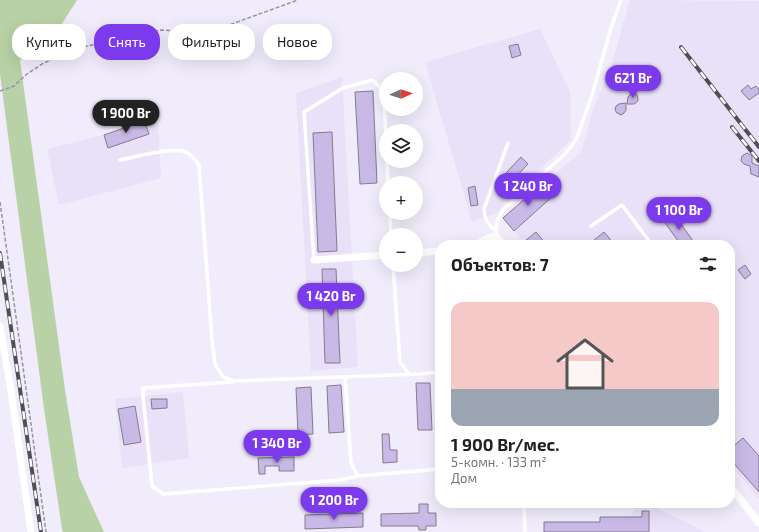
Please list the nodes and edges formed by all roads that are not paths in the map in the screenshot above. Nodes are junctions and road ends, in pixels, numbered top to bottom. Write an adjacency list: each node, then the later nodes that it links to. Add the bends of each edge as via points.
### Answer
1 (621, 0): 6 (lane, via 576,140 565,154 503,210 497,221)
2 (385, 124): 13 (lane, via 384,97 380,87 372,80 343,88 304,112)
3 (508, 143): 6 (lane, via 484,209 484,218)
4 (120, 160): 19 (lane, via 159,152 182,151 192,156 199,165 215,364 222,377)
5 (591, 226): 9 (lane, via 622,205)
6 (496, 234): 7 (street); 8 (street)
7 (484, 240)
8 (500, 240)
9 (648, 240)
10 (435, 251): 11 (street)
11 (423, 252)
12 (379, 255): 13 (street)
13 (314, 260)
14 (393, 272): 17 (lane, via 400,362)
15 (0, 326): 25 (street)
16 (435, 372): 17 (lane)
17 (409, 374): 18 (lane)
18 (345, 377): 19 (lane); 21 (lane, via 351,463)
19 (234, 382): 21 (lane, via 143,388 152,486 163,494)
20 (435, 469): 21 (lane)
21 (358, 476)
22 (735, 492): 24 (street)
23 (524, 508): 26 (lane)
24 (759, 523)
25 (31, 532)
26 (525, 532)

